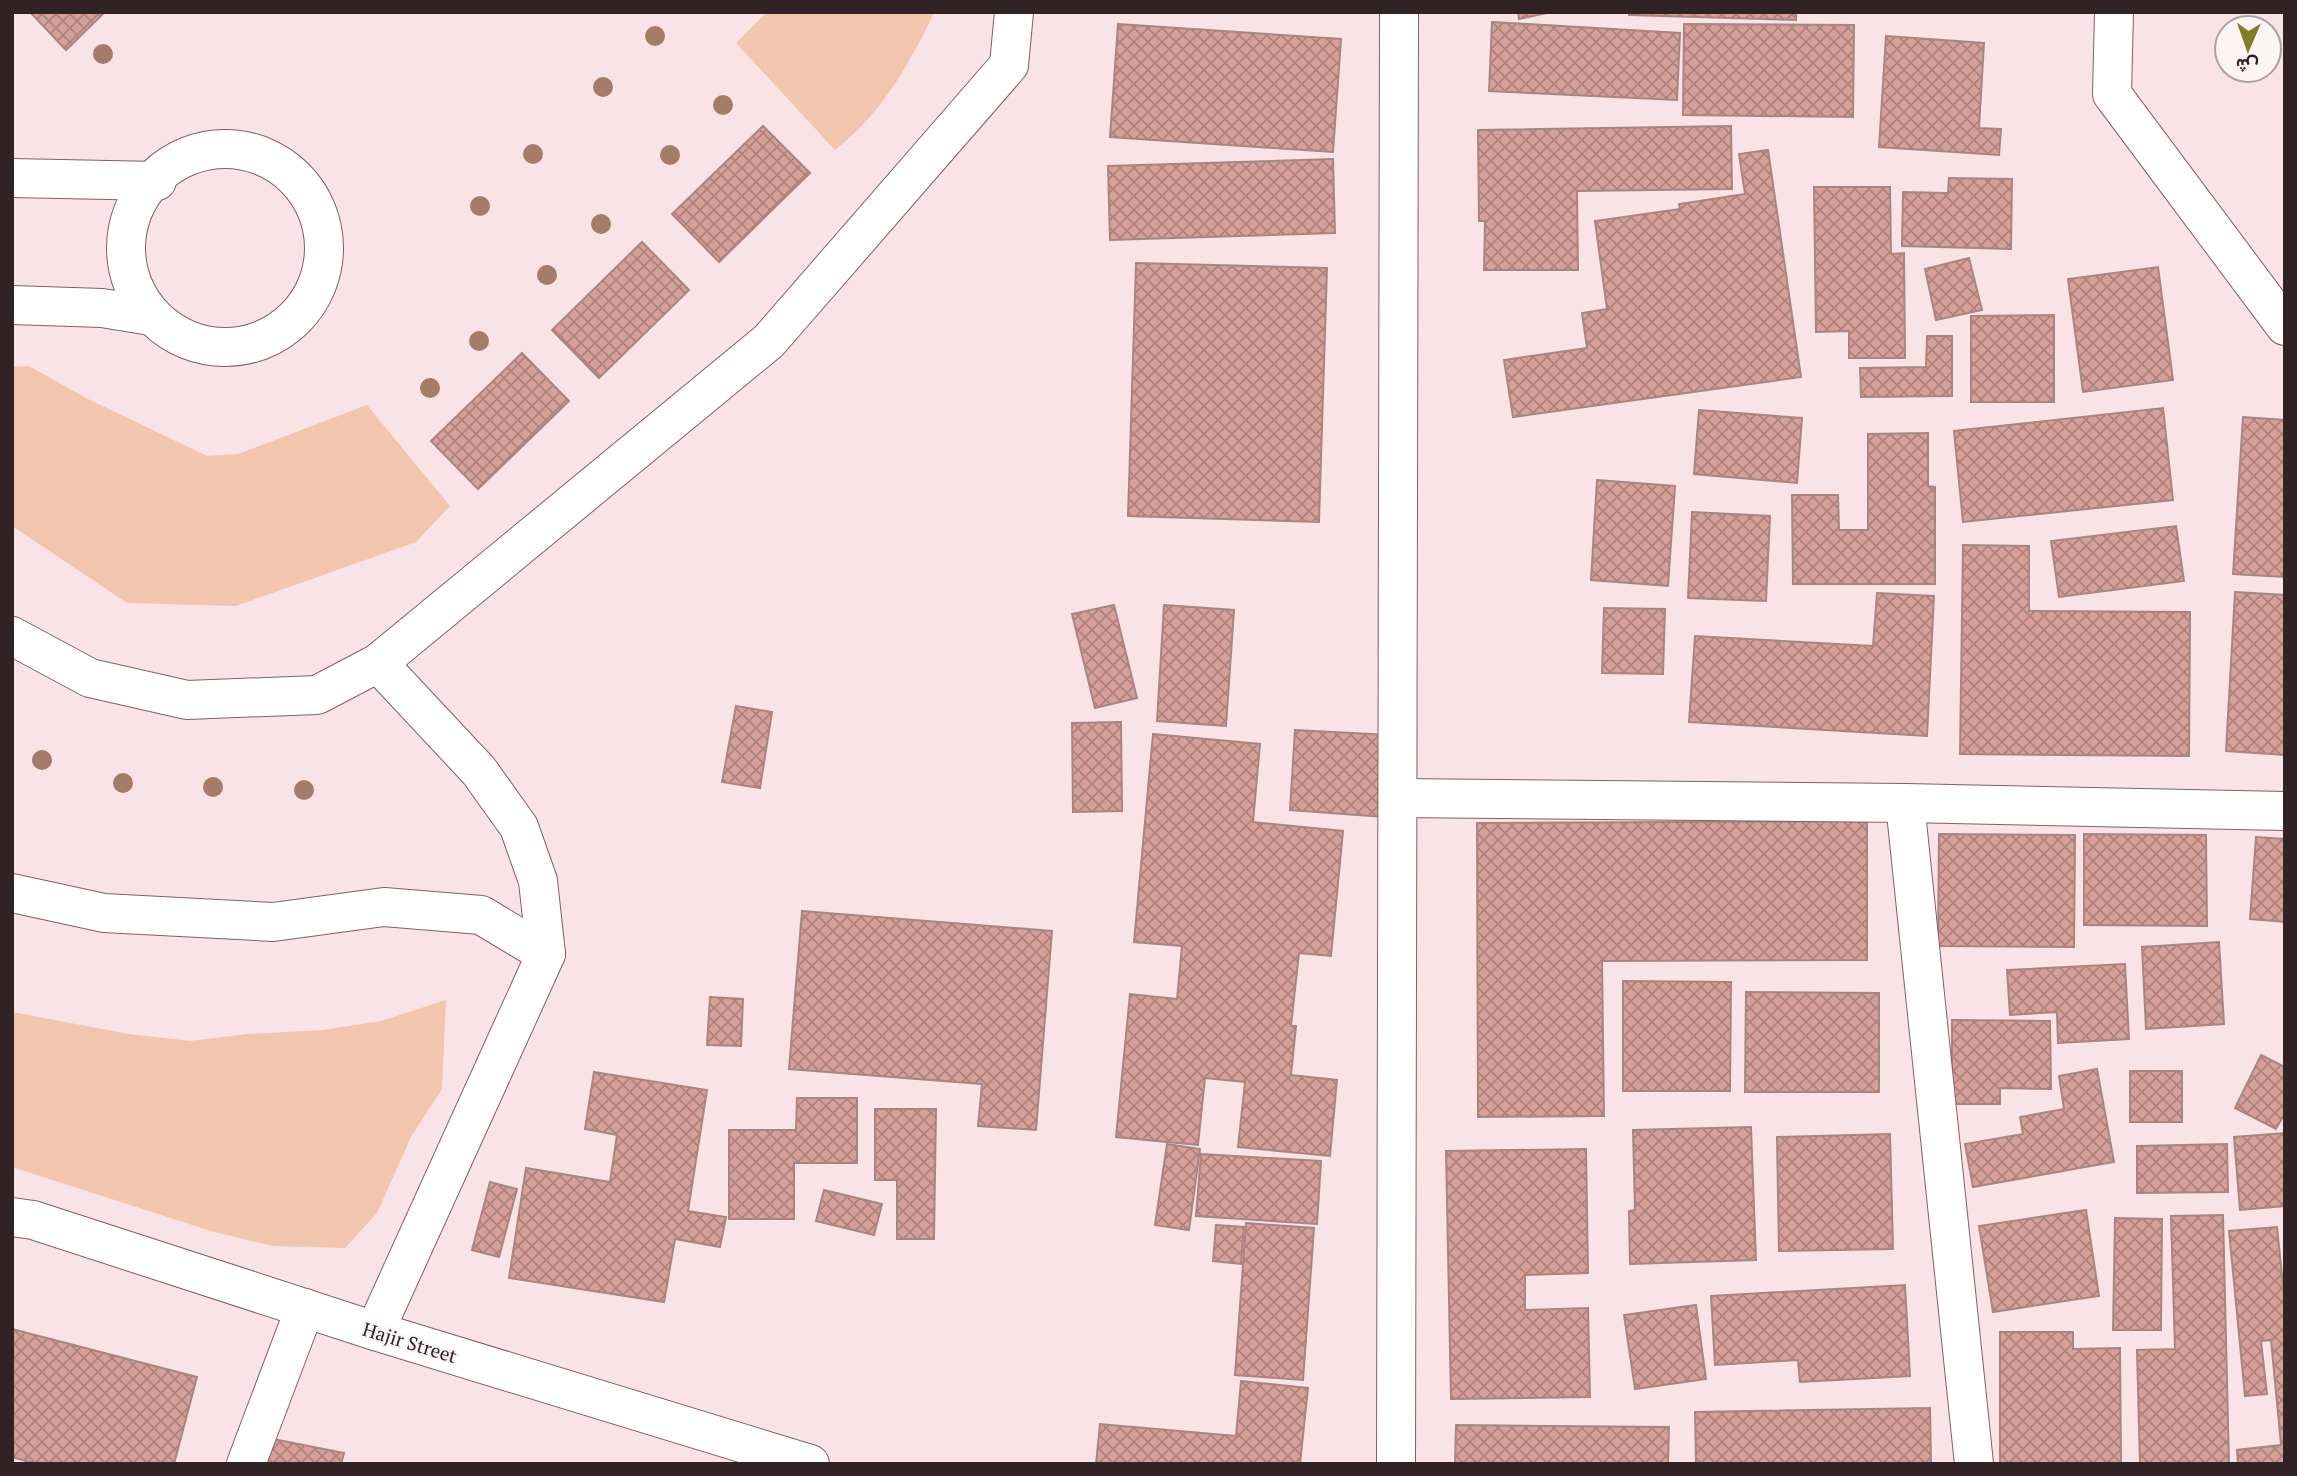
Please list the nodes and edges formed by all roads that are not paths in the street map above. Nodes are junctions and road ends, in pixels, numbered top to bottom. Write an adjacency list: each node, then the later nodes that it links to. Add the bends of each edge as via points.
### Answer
1 (1014, 12): 10 (street, via 1009,65 769,341)
2 (1399, 12): 11 (street)
3 (2114, 12): 8 (street, via 2112,94)
4 (12, 178): 5 (street)
5 (157, 181): 7 (street, via 135,199 124,239 124,261 133,290); 7 (street, via 189,152 254,151 305,187 321,219 325,246 317,286 295,319 267,338 245,345 192,342)
6 (12, 305): 7 (street, via 102,308)
7 (151, 316)
8 (2285, 326)
9 (12, 636): 10 (street, via 90,678 187,700 317,695)
10 (378, 663): 15 (street, via 479,771 519,827 538,881)
11 (1398, 798): 12 (street); 21 (street)
12 (1905, 803): 13 (street); 22 (street)
13 (2285, 811)
14 (12, 893): 15 (street, via 104,913 273,922 384,907 481,915)
15 (546, 954): 18 (street)
16 (12, 1217): 17 (street, Hajir Street)
17 (305, 1308): 18 (street, Hajir Street); 19 (street)
18 (375, 1331): 20 (street, Hajir Street)
19 (246, 1464)
20 (810, 1464)
21 (1396, 1464)
22 (1974, 1464)

